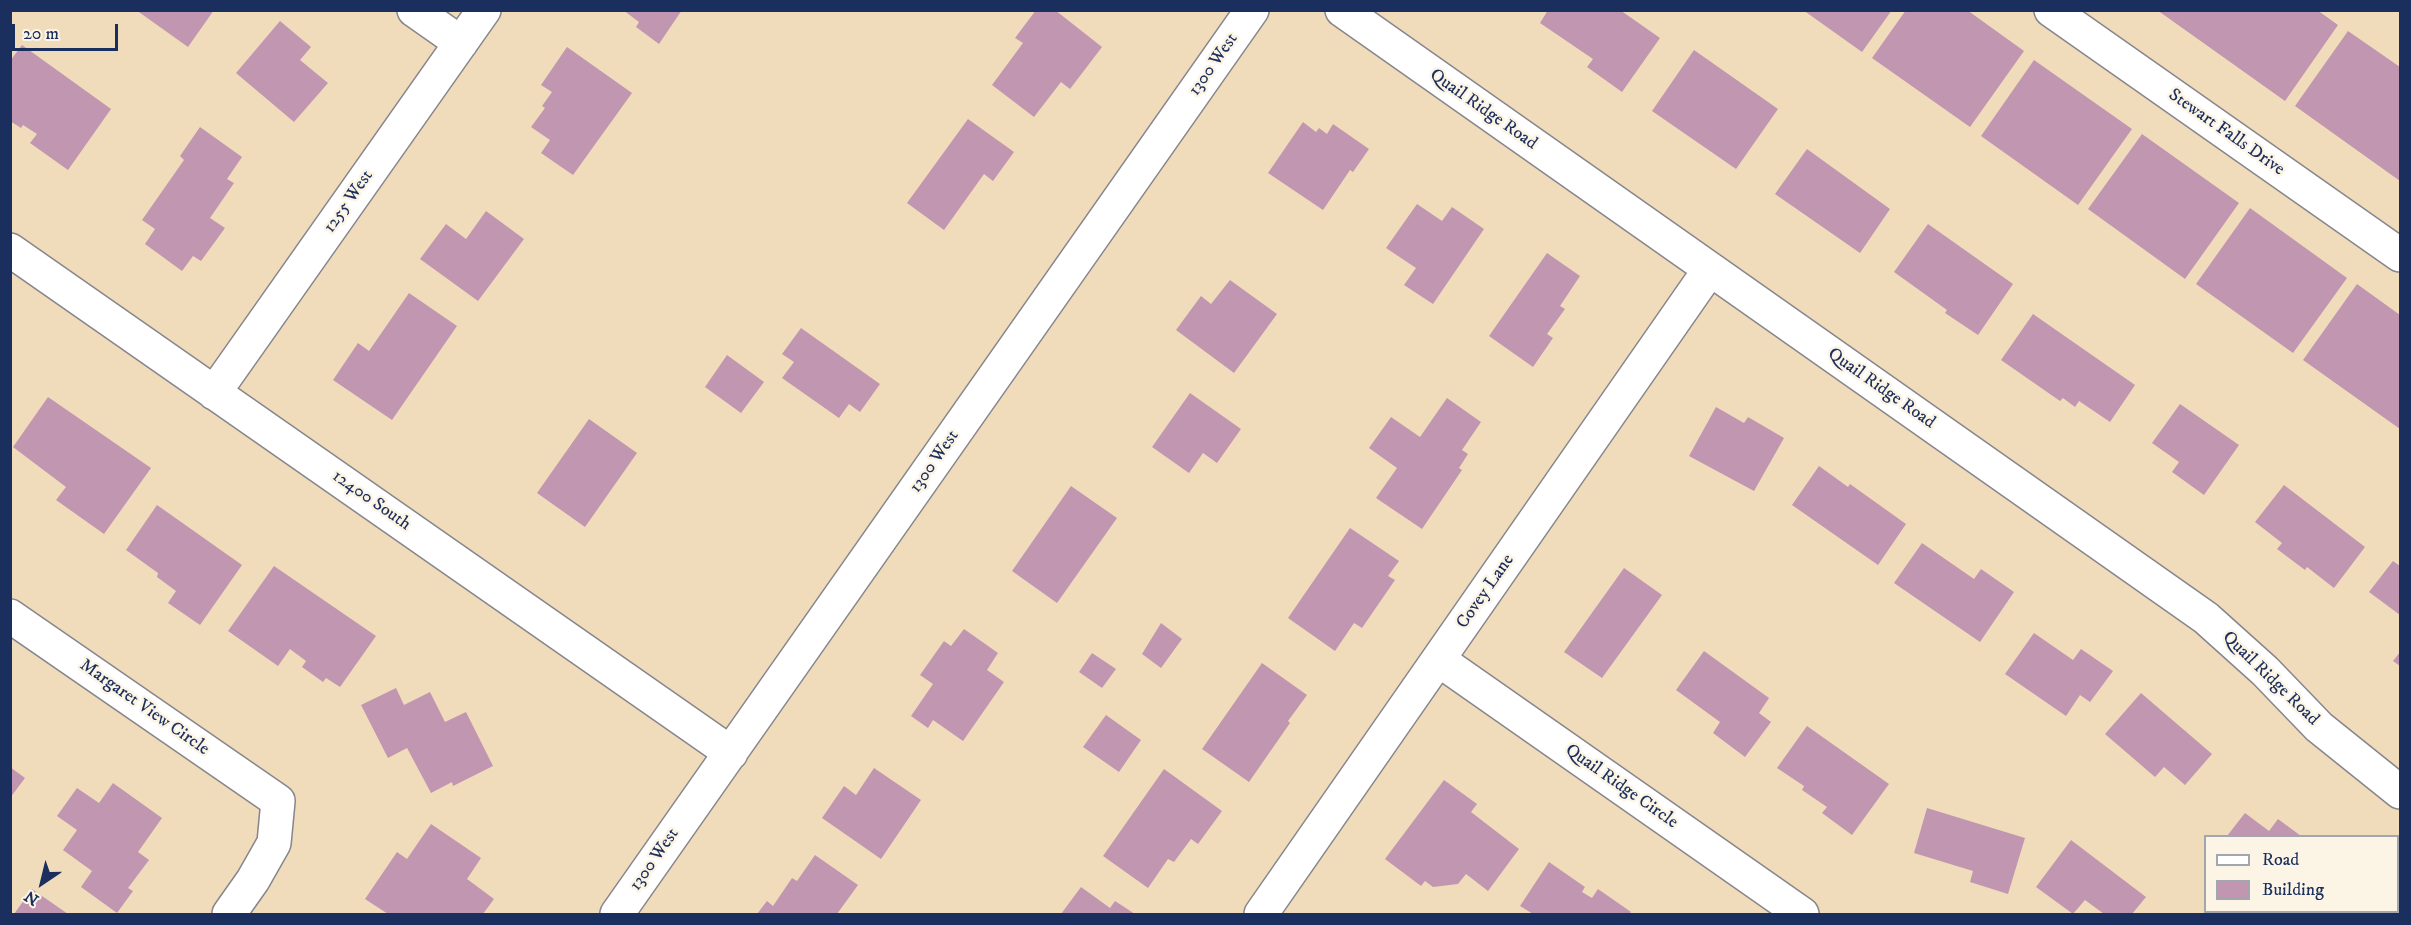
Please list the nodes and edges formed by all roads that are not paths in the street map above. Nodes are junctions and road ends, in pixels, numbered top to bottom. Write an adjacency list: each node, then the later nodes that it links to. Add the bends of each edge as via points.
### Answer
1 (414, 10): 6 (street)
2 (484, 10): 6 (street, 1255 West)
3 (1252, 10): 13 (street, 1300 West)
4 (1342, 10): 9 (street, Quail Ridge Road)
5 (2051, 10): 8 (street, Stewart Falls Drive)
6 (461, 43): 10 (street, 1255 West)
7 (10, 250): 10 (street, 12400 South)
8 (2400, 255)
9 (1710, 269): 12 (street, Covey Lane); 14 (street, Quail Ridge Road, via 2206,618 2265,671 2319,728)
10 (214, 393): 13 (street, 12400 South)
11 (10, 616): 15 (street, Margaret View Circle, via 278,801 274,843)
12 (1439, 660): 17 (street, Covey Lane); 18 (street, Quail Ridge Circle)
13 (731, 753): 16 (street, 1300 West)
14 (2400, 792)
15 (229, 915)
16 (617, 915)
17 (1261, 915)
18 (1802, 915)

